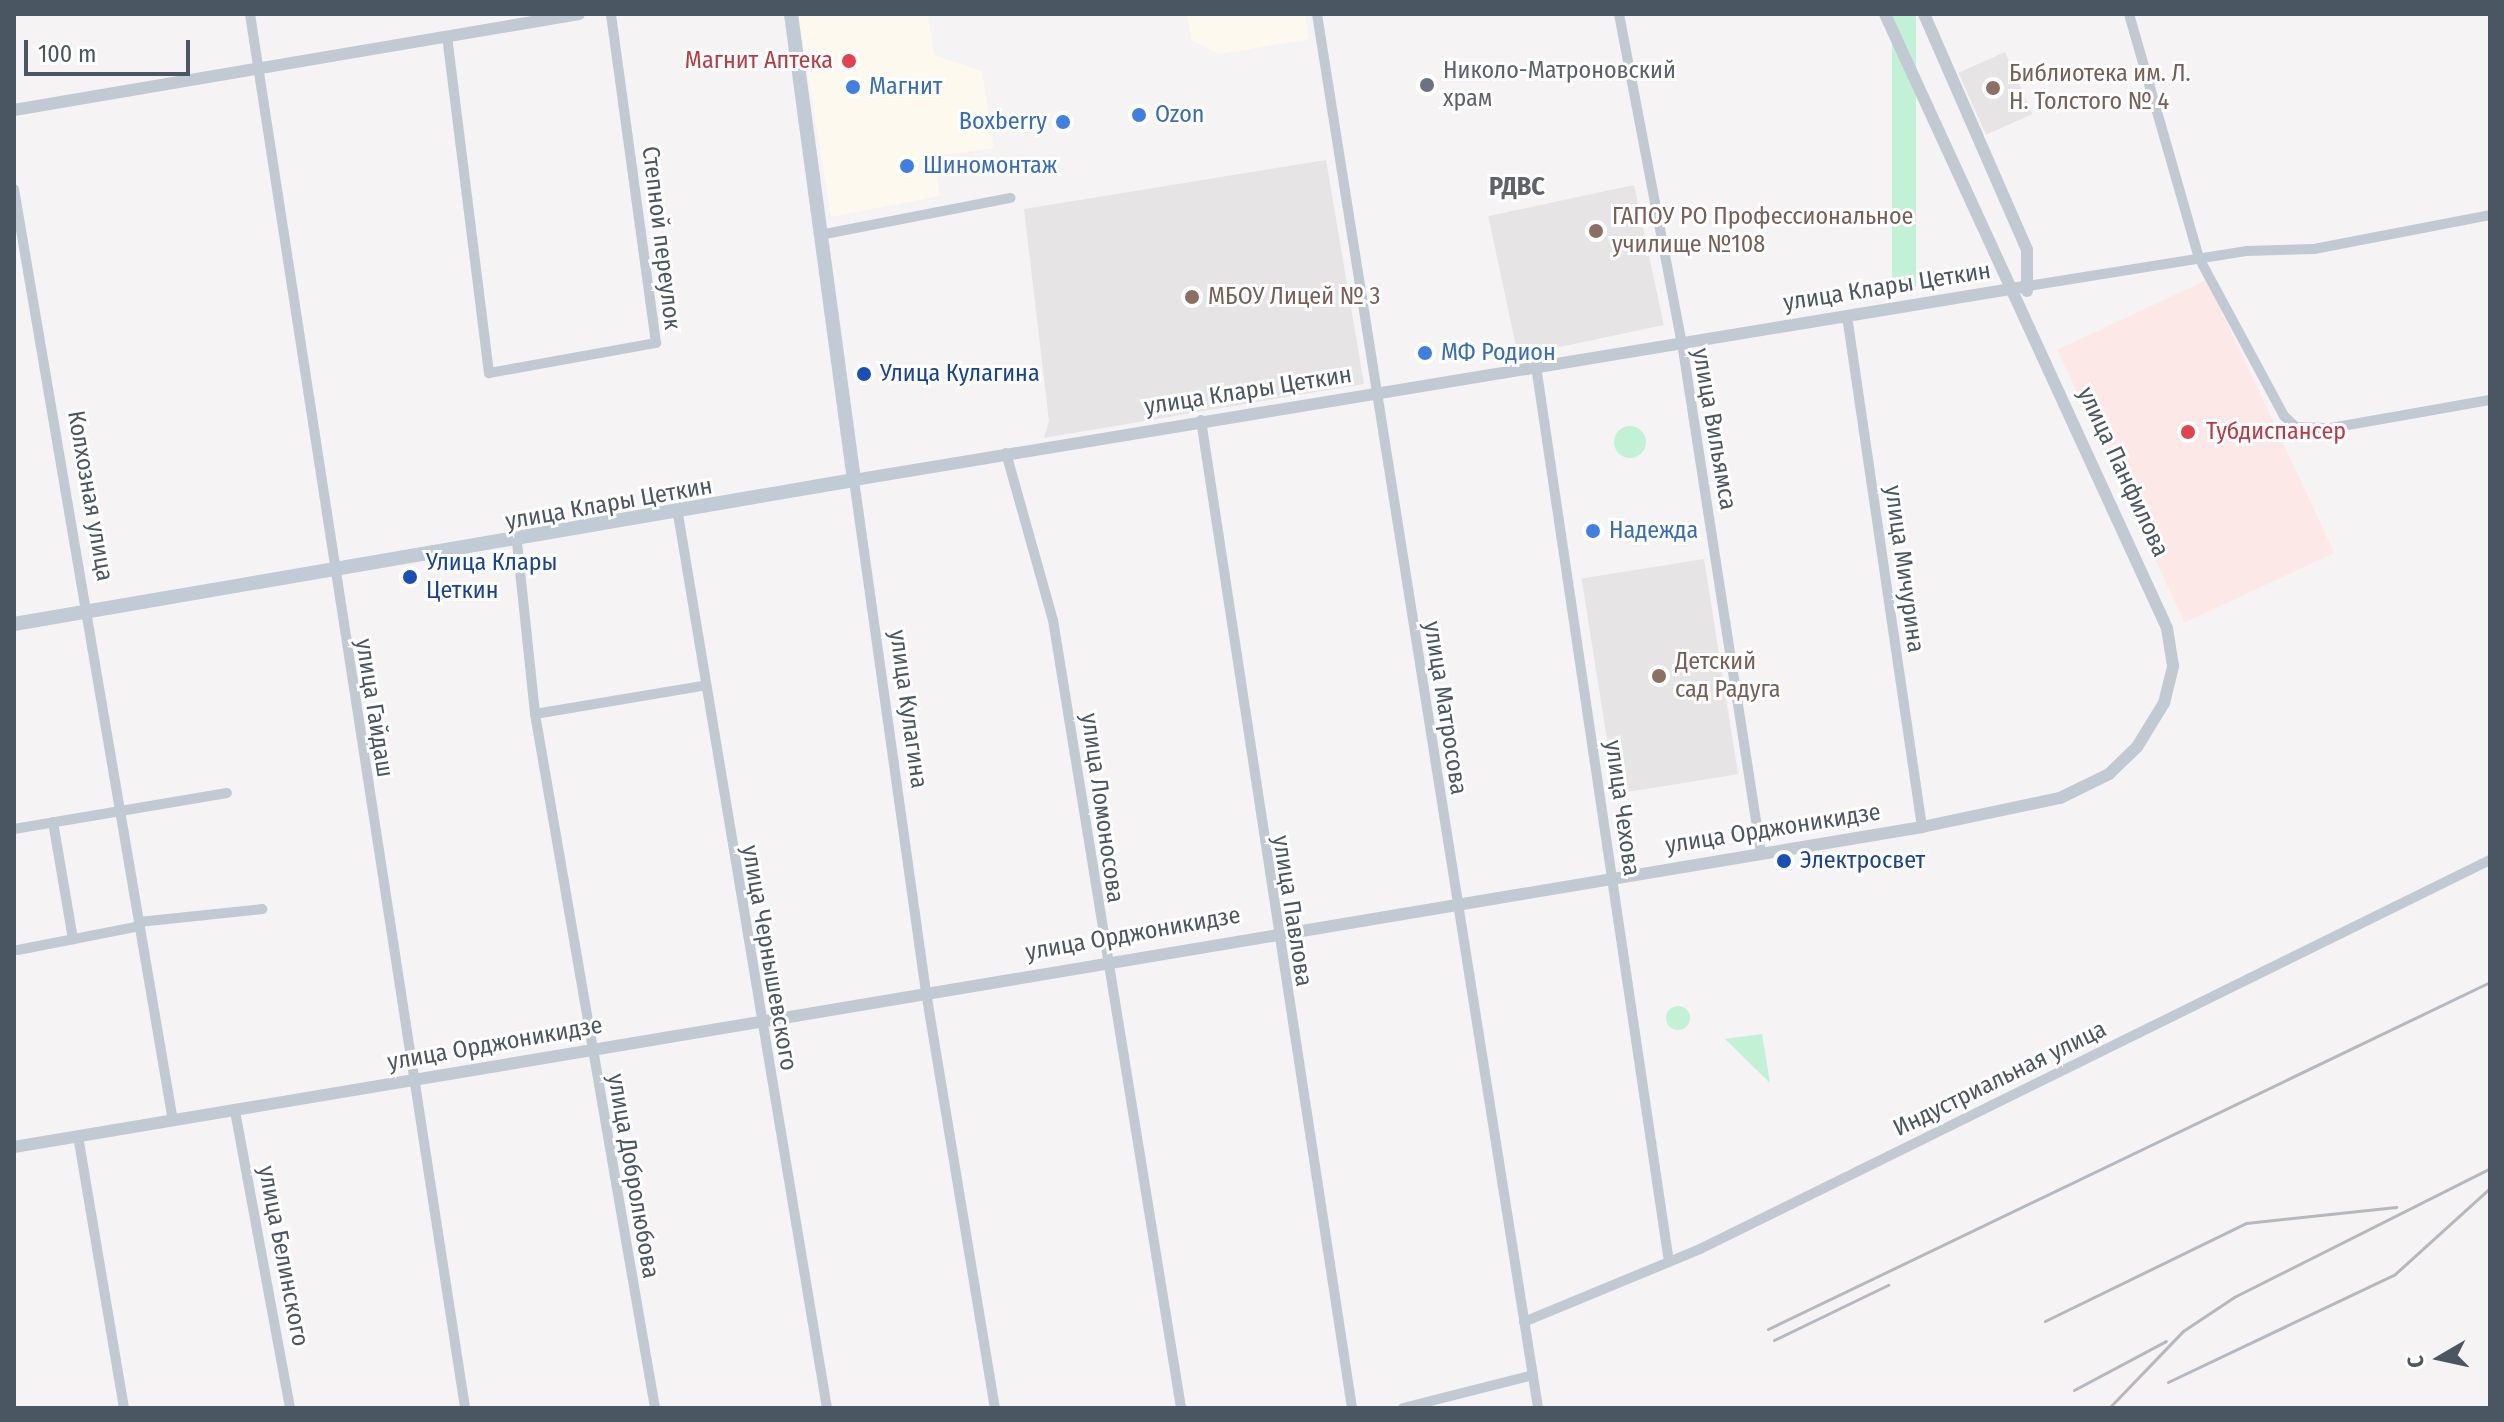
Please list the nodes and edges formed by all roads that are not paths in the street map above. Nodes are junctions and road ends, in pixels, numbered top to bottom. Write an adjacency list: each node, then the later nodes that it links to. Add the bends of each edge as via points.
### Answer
1 (250, 14): 12 (street, улица Гайдаш)
2 (579, 14): 10 (street)
3 (611, 14): 11 (street, Степной переулок, via 656,343 489,373)
4 (791, 14): 17 (main road, улица Кулагина)
5 (1317, 14): 25 (street, улица Матросова)
6 (1619, 14): 23 (street, улица Вильямса)
7 (1885, 14): 20 (street, улица Панфилова)
8 (1924, 14): 19 (street, улица Панфилова, via 2027,250)
9 (2129, 14): 18 (street)
10 (519, 19): 11 (street)
11 (447, 36): 12 (street)
12 (258, 67): 13 (street); 32 (street, улица Гайдаш)
13 (14, 110)
14 (14, 189): 33 (street, Колхозная улица)
15 (1011, 198): 17 (street)
16 (2490, 215): 18 (street, улица Клары Цеткин, via 2329,246)
17 (825, 234): 29 (main road, улица Кулагина)
18 (2199, 258): 19 (street, улица Клары Цеткин); 26 (street, via 2272,399 2296,427 2331,428)
19 (2028, 286): 20 (street, улица Клары Цеткин); 22 (street, улица Панфилова)
20 (2013, 289): 21 (street, улица Клары Цеткин); 22 (street, улица Панфилова)
21 (1847, 316): 23 (street, улица Клары Цеткин); 41 (street, улица Мичурина)
22 (2029, 318): 35 (street, улица Панфилова)
23 (1680, 343): 24 (street, улица Клары Цеткин); 43 (street, улица Вильямса)
24 (1536, 366): 25 (street, улица Клары Цеткин); 45 (street, улица Чехова)
25 (1378, 392): 27 (street, улица Клары Цеткин); 46 (street, улица Матросова)
26 (2490, 400)
27 (1201, 420): 28 (street, улица Клары Цеткин); 49 (street, улица Павлова)
28 (1006, 453): 29 (street, улица Клары Цеткин); 52 (street, улица Ломоносова, via 1053,620)
29 (854, 480): 30 (main road, улица Клары Цеткин); 53 (street, улица Кулагина)
30 (678, 514): 31 (main road, улица Клары Цеткин); 36 (street, улица Чернышевского)
31 (517, 542): 32 (main road, улица Клары Цеткин); 37 (street, улица Добролюбова)
32 (332, 572): 33 (main road, улица Клары Цеткин); 56 (street, улица Гайдаш)
33 (91, 612): 34 (main road, улица Клары Цеткин); 39 (street, Колхозная улица)
34 (14, 624)
35 (2172, 647): 41 (street, улица Орджоникидзе, via 2164,703 2137,747 2109,774 2060,798)
36 (703, 686): 37 (street); 54 (street, улица Чернышевского)
37 (535, 714): 55 (street, улица Добролюбова)
38 (227, 793): 39 (street)
39 (120, 811): 40 (street); 48 (street, Колхозная улица)
40 (53, 822): 42 (street); 50 (street)
41 (1922, 827): 43 (street, улица Орджоникидзе)
42 (14, 829)
43 (1761, 853): 45 (street, улица Орджоникидзе)
44 (2490, 860): 61 (street, Индустриальная улица, via 1700,1249)
45 (1612, 876): 46 (street, улица Орджоникидзе); 61 (street, улица Чехова)
46 (1454, 904): 49 (street, улица Орджоникидзе); 62 (street, улица Матросова)
47 (262, 909): 48 (street)
48 (139, 924): 50 (street); 58 (street, Колхозная улица)
49 (1274, 932): 52 (street, улица Орджоникидзе); 71 (street, улица Павлова)
50 (73, 939): 51 (street)
51 (18, 950)
52 (1103, 961): 53 (street, улица Орджоникидзе); 70 (street, улица Ломоносова)
53 (926, 992): 54 (street, улица Орджоникидзе); 69 (street, улица Кулагина)
54 (758, 1020): 55 (street, улица Орджоникидзе); 68 (street, улица Чернышевского)
55 (590, 1050): 56 (street, улица Орджоникидзе); 67 (street, улица Добролюбова)
56 (411, 1081): 57 (street, улица Орджоникидзе); 66 (street, улица Гайдаш)
57 (235, 1111): 58 (street, улица Орджоникидзе); 65 (street, улица Белинского)
58 (173, 1121): 59 (street, улица Орджоникидзе)
59 (78, 1136): 60 (street, улица Орджоникидзе); 64 (street)
60 (14, 1147)
61 (1668, 1256): 62 (street, Индустриальная улица)
62 (1524, 1322): 63 (street, улица Матросова)
63 (1533, 1375): 72 (street); 73 (street, улица Матросова)
64 (124, 1408)
65 (290, 1408)
66 (465, 1408)
67 (655, 1408)
68 (827, 1408)
69 (995, 1408)
70 (1181, 1408)
71 (1352, 1408)
72 (1403, 1408)
73 (1538, 1408)

